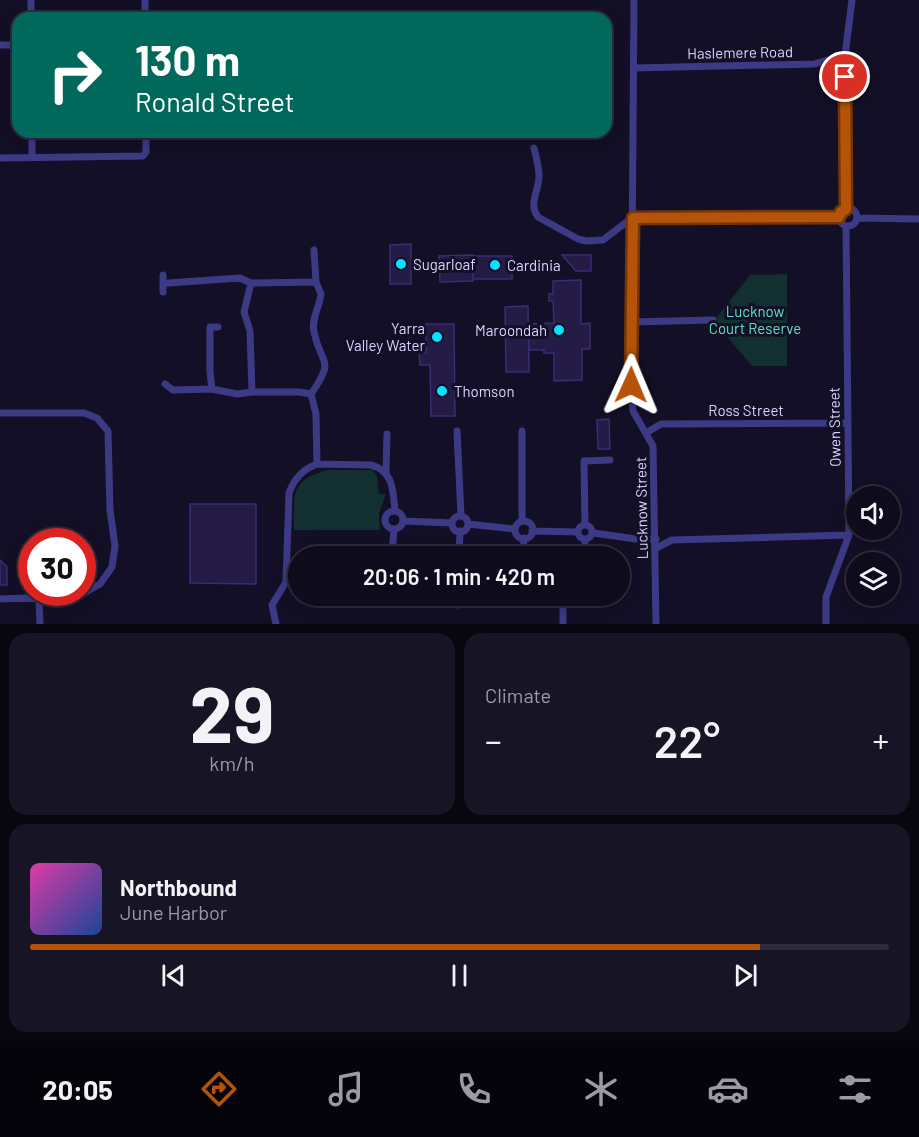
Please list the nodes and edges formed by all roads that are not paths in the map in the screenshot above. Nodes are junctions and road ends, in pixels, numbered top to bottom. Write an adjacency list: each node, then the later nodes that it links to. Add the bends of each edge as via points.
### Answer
1 (634, 0): 4 (street, Lucknow Street)
2 (852, 0): 3 (street)
3 (844, 55): 4 (street, Haslemere Road, via 814,64); 10 (street)
4 (634, 68): 12 (street, Lucknow Street)
5 (32, 138): 9 (street)
6 (146, 138): 9 (street, via 143,156)
7 (534, 148): 12 (street, via 539,176 533,205 538,217 586,241 603,240)
8 (0, 158): 9 (street)
9 (32, 158)
10 (846, 209): 11 (street); 13 (street, via 855,212)
11 (839, 217): 12 (street); 15 (street)
12 (633, 218): 21 (street, Lucknow Street)
13 (857, 218): 14 (street); 15 (street)
14 (919, 219)
15 (846, 226): 28 (street, Owen Street)
16 (314, 250): 18 (street)
17 (251, 282): 18 (street); 19 (street, via 240,278); 25 (street, via 244,312 250,331)
18 (316, 282): 26 (street, via 321,294 313,331 325,368)
19 (168, 283)
20 (713, 320): 21 (street)
21 (632, 322): 31 (street, Lucknow Street, via 633,411)
22 (218, 327): 24 (street, via 210,327)
23 (165, 384): 24 (street, via 173,390)
24 (212, 389): 25 (street, via 237,394)
25 (252, 392): 26 (street)
26 (311, 394): 34 (street, via 316,414)
27 (0, 413): 62 (street, via 91,414 108,431 115,546 112,567)
28 (848, 423): 31 (street, Ross Street, via 662,424); 36 (street, Owen Street)
29 (457, 431): 38 (street)
30 (522, 431): 40 (street)
31 (646, 433): 52 (street, Lucknow Street, via 653,446)
32 (387, 434): 35 (street)
33 (610, 460): 43 (street, via 584,460)
34 (317, 465): 35 (street, via 371,465); 55 (street, via 309,467 292,484)
35 (386, 472): 37 (street, via 391,480)
36 (849, 486)
37 (395, 511): 39 (street); 44 (street, via 388,513 386,519)
38 (461, 516): 41 (street); 42 (street)
39 (403, 520): 41 (street); 44 (street)
40 (522, 521): 45 (street); 47 (street, via 528,522)
41 (452, 523): 46 (street)
42 (468, 524): 45 (street); 46 (street)
43 (585, 525): 48 (street); 49 (street)
44 (394, 529): 56 (street)
45 (515, 529): 51 (street, via 518,537)
46 (460, 531): 57 (street)
47 (532, 531): 48 (street); 51 (street)
48 (578, 532): 53 (street)
49 (593, 533): 52 (street); 53 (street)
50 (846, 535): 60 (street, via 672,540)
51 (524, 538): 58 (street)
52 (656, 539): 60 (street, Lucknow Street)
53 (585, 540): 59 (street)
54 (847, 540): 71 (street, Owen Street, via 826,597)
55 (288, 546)
56 (393, 546)
57 (459, 546)
58 (524, 546)
59 (585, 546)
60 (656, 548): 70 (street, Lucknow Street)
61 (288, 568): 68 (street, via 286,582 272,605)
62 (96, 587)
63 (0, 599): 64 (street)
64 (18, 599)
65 (39, 606): 67 (street)
66 (563, 606): 69 (street)
67 (40, 624)
68 (276, 624)
69 (563, 624)
70 (656, 624)
71 (826, 624)

